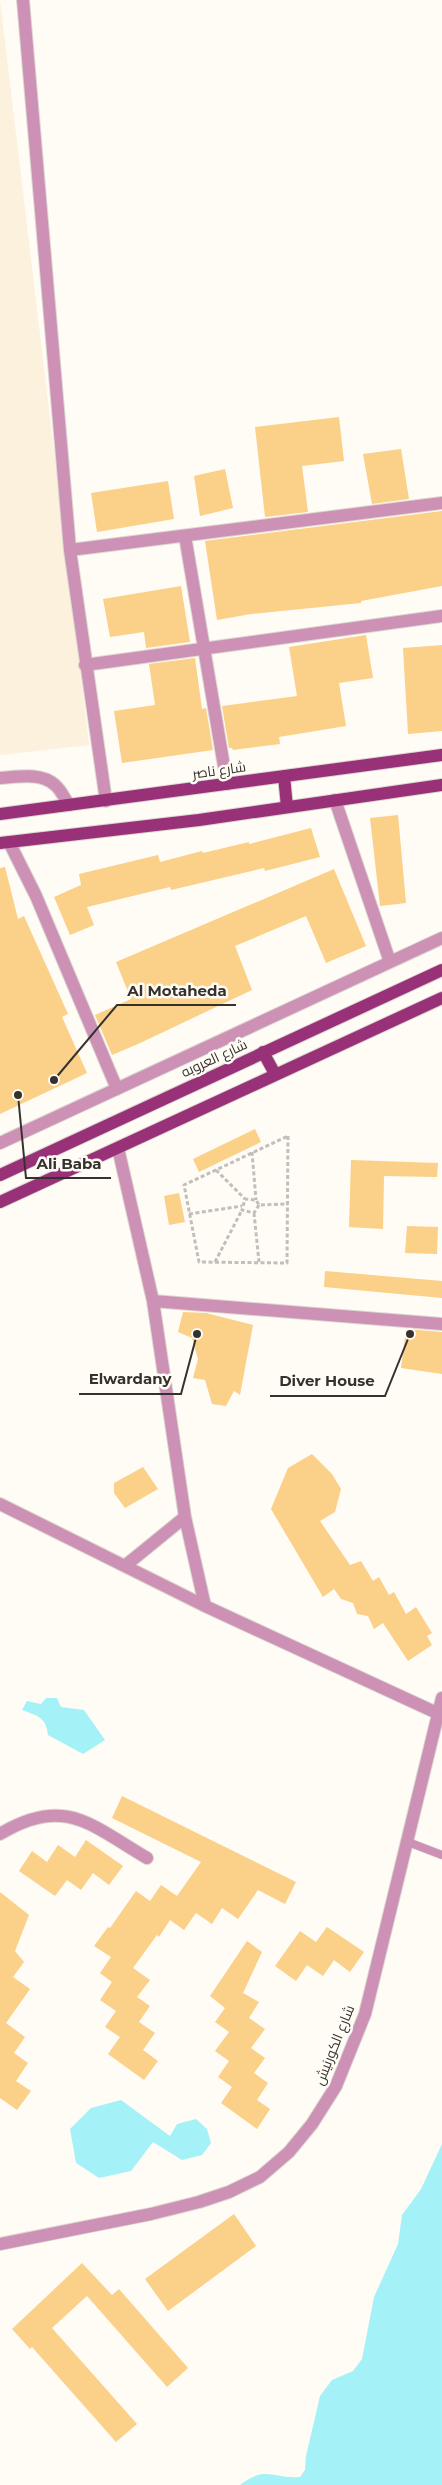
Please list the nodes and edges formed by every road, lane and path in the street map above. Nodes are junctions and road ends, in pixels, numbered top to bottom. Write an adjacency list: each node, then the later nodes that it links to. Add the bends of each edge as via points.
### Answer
1 (23, 0): 4 (street)
2 (442, 503): 3 (street)
3 (185, 536): 4 (street); 6 (street)
4 (70, 550): 7 (street)
5 (442, 616): 6 (street)
6 (203, 648): 7 (street); 11 (street)
7 (85, 665): 14 (street)
8 (442, 754): 9 (main road, شارع ناصر)
9 (284, 776): 11 (main road, شارع ناصر); 16 (main road)
10 (0, 778): 15 (street, via 30,776 46,780 55,785)
11 (227, 784): 14 (main road, شارع ناصر)
12 (442, 784): 13 (main road)
13 (335, 800): 16 (main road); 20 (street)
14 (106, 801): 15 (main road, شارع ناصر)
15 (69, 806): 17 (main road, شارع ناصر)
16 (287, 807): 18 (main road)
17 (0, 814)
18 (5, 842): 25 (street, via 36,896)
19 (442, 938): 20 (street)
20 (390, 962): 25 (street)
21 (442, 970): 23 (main road, شارع العروبه)
22 (442, 998): 24 (main road)
23 (263, 1052): 24 (main road); 30 (main road, شارع العروبه)
24 (274, 1074): 27 (main road)
25 (117, 1089): 26 (street)
26 (0, 1143)
27 (118, 1148): 33 (main road); 41 (street)
28 (252, 1152): 29 (path); 32 (path); 34 (path, via 288,1136)
29 (216, 1170): 31 (path); 38 (path, via 184,1185)
30 (0, 1175)
31 (245, 1199): 32 (path); 36 (path)
32 (256, 1200): 35 (path)
33 (0, 1202)
34 (288, 1204): 35 (path); 40 (path, via 288,1263)
35 (258, 1205): 37 (path)
36 (242, 1208): 37 (path); 38 (path); 39 (path)
37 (254, 1213): 40 (path)
38 (189, 1214): 39 (path, via 199,1262)
39 (215, 1262): 40 (path)
40 (258, 1262)
41 (153, 1301): 42 (street); 44 (street)
42 (442, 1324)
43 (0, 1504): 45 (street)
44 (185, 1517): 45 (street); 46 (street)
45 (126, 1565): 46 (street)
46 (205, 1606): 48 (street)
47 (442, 1698): 48 (street, شارع الكورنيش)
48 (437, 1713): 50 (street, شارع الكورنيش)
49 (0, 1834): 52 (street, via 29,1820 60,1814 77,1818)
50 (408, 1842): 51 (lane); 53 (street, شارع الكورنيش, via 365,2014 336,2086 289,2152 260,2177 200,2202)
51 (442, 1856)
52 (146, 1858)
53 (0, 2244)

